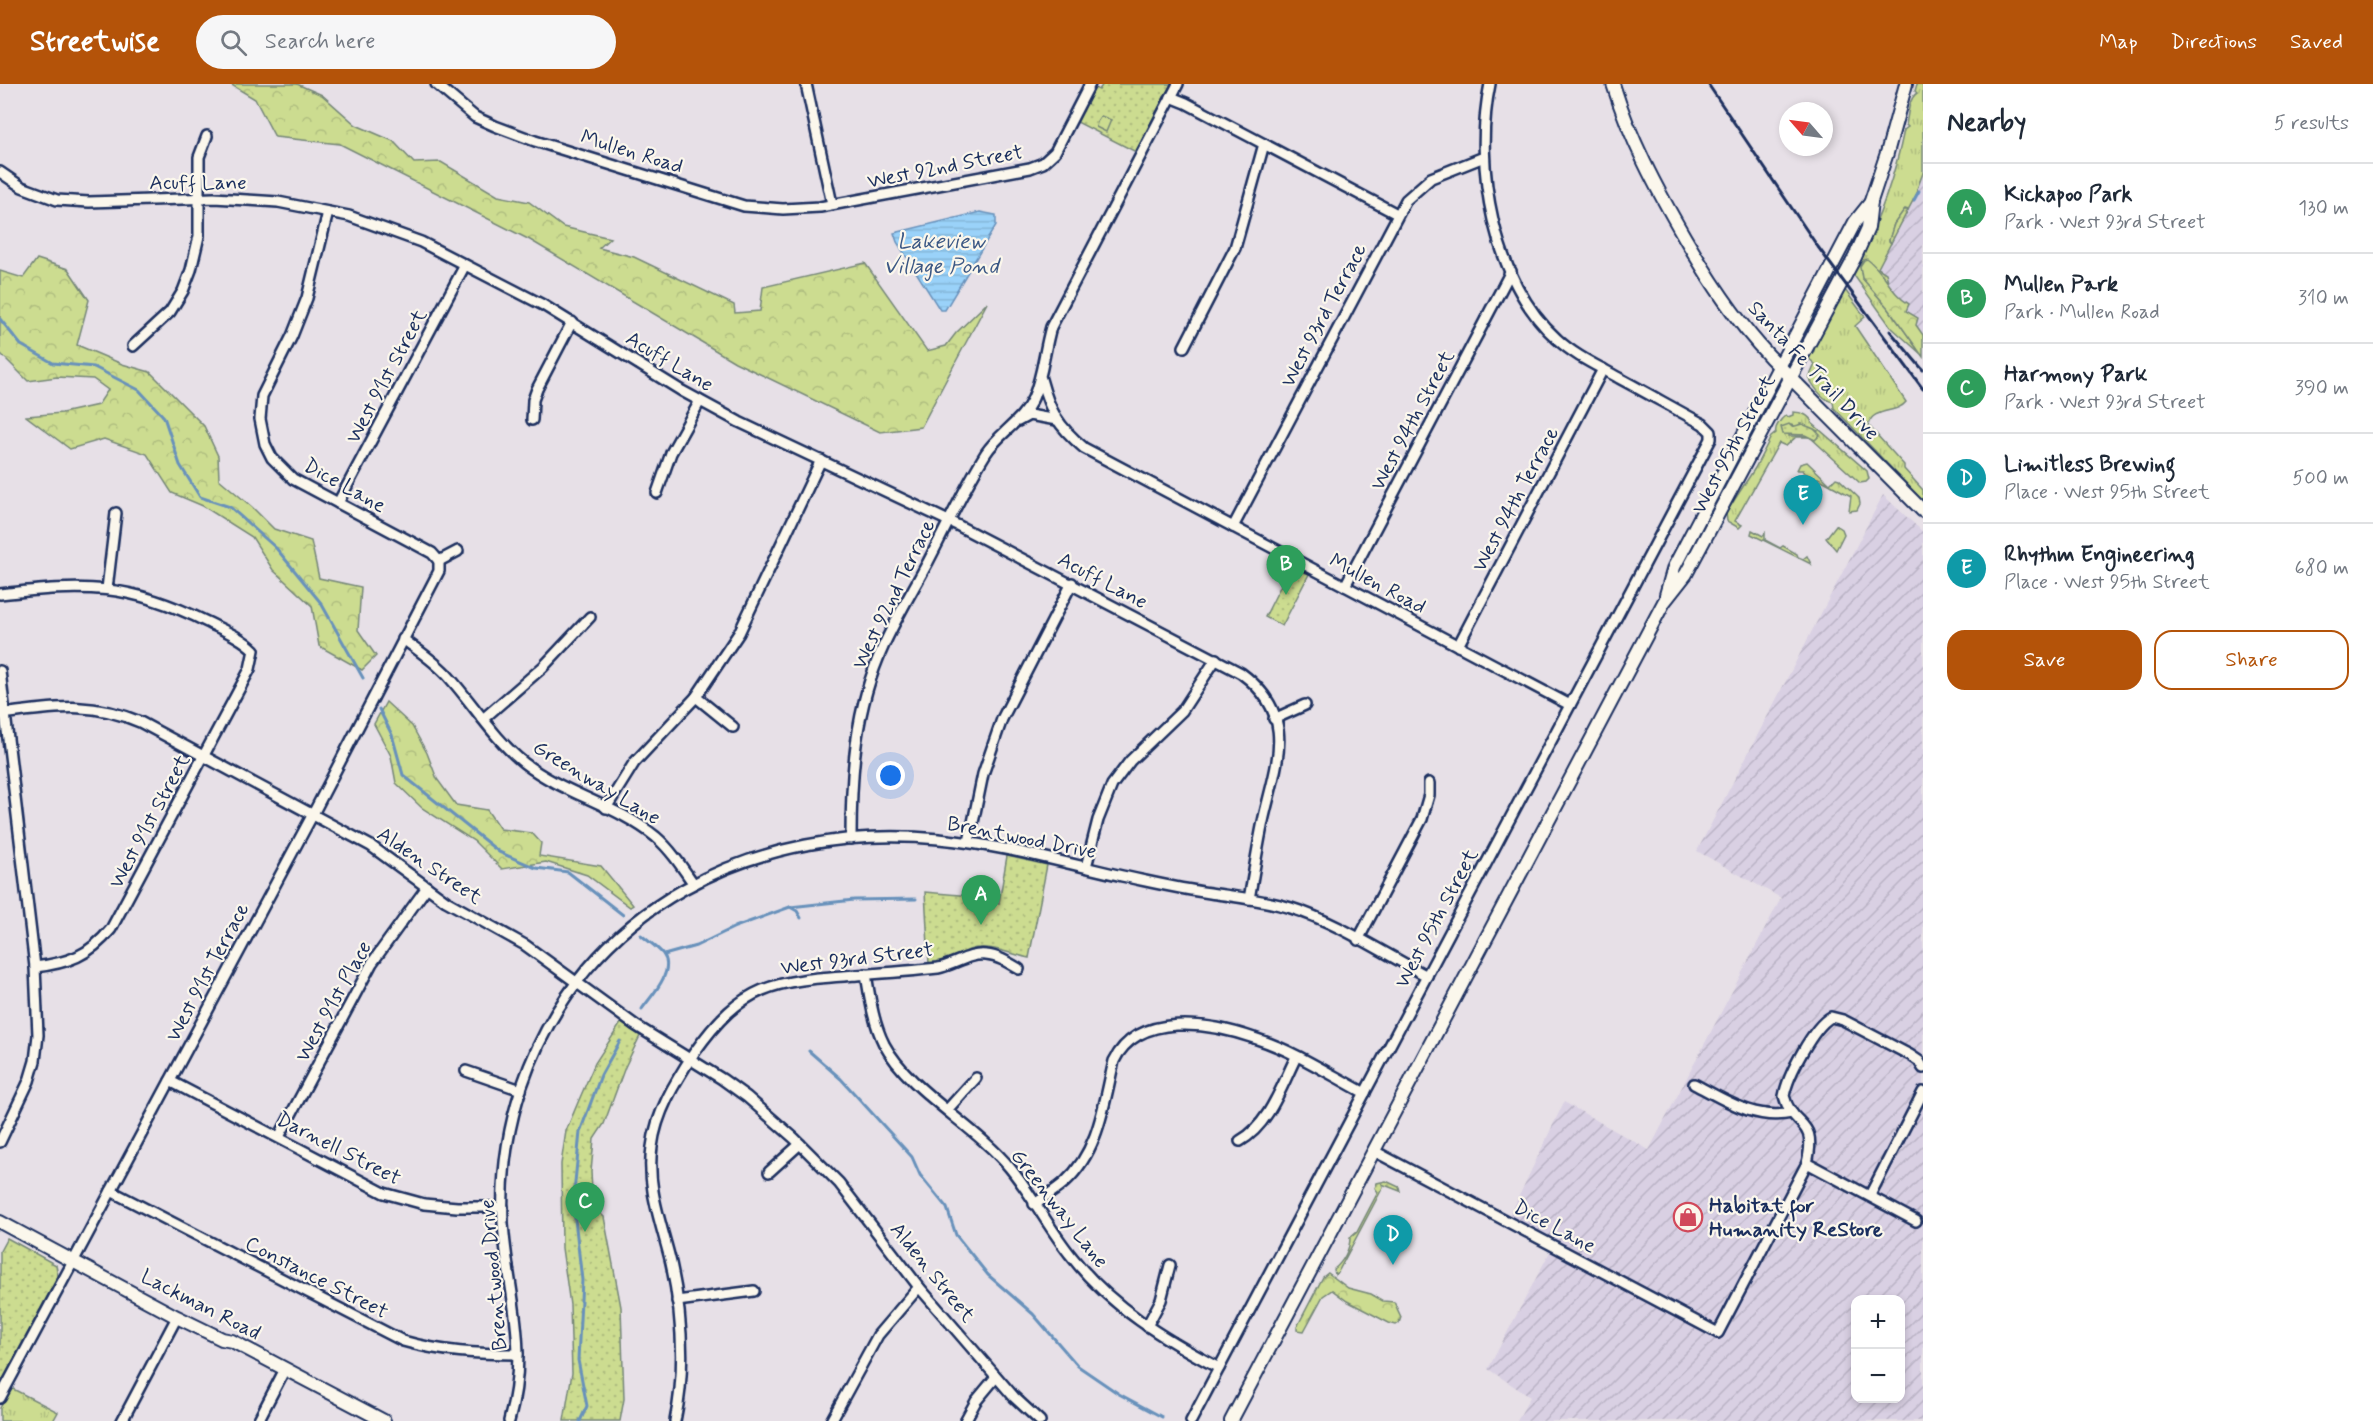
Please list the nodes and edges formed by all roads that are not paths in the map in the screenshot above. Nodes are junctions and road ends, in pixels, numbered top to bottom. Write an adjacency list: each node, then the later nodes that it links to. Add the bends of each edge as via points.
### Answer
1 (436, 84): 15 (street, Mullen Road, via 475,117 495,126 744,206 783,209)
2 (806, 84): 15 (street)
3 (1090, 84): 15 (street, West 92nd Street, via 1054,152 1043,163 1025,171)
4 (1178, 84): 8 (street, West 92nd Terrace)
5 (1490, 84): 11 (street, via 1483,130)
6 (1613, 84): 23 (main road, Santa Fe Trail Drive, via 1649,174 1697,259 1746,332)
7 (1906, 84): 14 (main road, West 95th Street)
8 (1171, 97): 10 (street); 26 (street, West 92nd Terrace, via 1051,327)
9 (207, 136): 13 (street, via 199,157)
10 (1264, 144): 17 (street); 22 (street, via 1235,248)
11 (1484, 157): 17 (street, West 93rd Terrace, via 1431,178 1406,200); 19 (street, via 1487,197)
12 (0, 172): 13 (street, Acuff Lane, via 22,187 57,200)
13 (199, 198): 16 (street, Acuff Lane, via 278,202); 21 (street, via 196,250 183,291 170,312)
14 (1871, 201): 23 (main road, West 95th Street, via 1855,222); 25 (main road, West 95th Street, via 1868,228 1855,257)
15 (832, 204)
16 (328, 212): 18 (street, Acuff Lane, via 384,227); 33 (street, Dice Lane, via 307,298 262,396 260,419 265,444 281,468 293,479)
17 (1397, 214): 37 (street, West 93rd Terrace)
18 (465, 265): 20 (street, Acuff Lane); 33 (street, West 91st Street)
19 (1511, 271): 24 (street, via 1539,321 1570,350); 41 (street, West 94th Street)
20 (572, 322): 27 (street, Acuff Lane); 28 (street, via 537,388)
21 (133, 346)
22 (1184, 347)
23 (1780, 365): 25 (main road, Santa Fe Trail Drive); 44 (main road, West 95th Street, via 1674,567)
24 (1603, 369): 47 (street, West 94th Terrace); 52 (street, West 95th Street, via 1703,424 1711,432 1711,439)
25 (1790, 377): 34 (main road, Santa Fe Trail Drive); 44 (main road, West 95th Street, via 1686,573)
26 (1041, 380): 29 (street, Mullen Road, via 1048,407); 30 (street, West 92nd Terrace, via 1032,401)
27 (700, 401): 31 (street, Acuff Lane); 32 (street, via 671,453)
28 (532, 420)
29 (1057, 420): 30 (street, via 1029,415); 37 (street, Mullen Road, via 1084,448)
30 (1016, 422): 36 (street, West 92nd Terrace, via 986,452)
31 (821, 460): 36 (street, Acuff Lane); 50 (street, via 754,606)
32 (657, 493)
33 (338, 503): 39 (street, Dice Lane, via 432,553)
34 (1923, 511)
35 (116, 513): 42 (street)
36 (949, 521): 40 (street, Acuff Lane); 61 (street, West 92nd Terrace, via 884,646 866,696 852,764)
37 (1233, 527): 41 (street, Mullen Road)
38 (458, 550): 39 (street)
39 (439, 561): 46 (street, West 91st Terrace, via 439,571)
40 (1072, 583): 48 (street, Acuff Lane); 62 (street, via 993,741)
41 (1346, 586): 47 (street, Mullen Road)
42 (107, 589): 43 (street, via 62,587); 57 (street, West 91st Street, via 182,609 254,650 250,669)
43 (0, 594)
44 (1664, 602): 89 (main road, West 95th Street)
45 (590, 617): 54 (street, via 543,667)
46 (403, 639): 54 (street, Greenway Lane, via 436,664); 60 (street, West 91st Terrace)
47 (1458, 646): 52 (street, Mullen Road)
48 (1216, 659): 55 (street, Acuff Lane, via 1251,680 1268,700); 63 (street, via 1182,711 1130,760 1112,785)
49 (0, 671): 53 (street)
50 (696, 697): 56 (street); 59 (street, via 634,763)
51 (1305, 705): 55 (street)
52 (1570, 705): 71 (street, West 95th Street)
53 (2, 714): 57 (street, Alden Street, via 65,707 106,710 140,722); 68 (street)
54 (483, 719): 59 (street, Greenway Lane, via 523,762)
55 (1274, 719): 66 (street, Acuff Lane, via 1279,760)
56 (733, 727)
57 (204, 756): 60 (street, Alden Street); 68 (street, West 91st Street, via 111,929 76,958)
58 (1429, 783): 67 (street, via 1422,819)
59 (606, 808): 64 (street, Greenway Lane, via 657,838)
60 (313, 814): 65 (street, Alden Street, via 371,846); 78 (street, West 91st Terrace)
61 (851, 838): 62 (street, Brentwood Drive); 64 (street, Brentwood Drive, via 766,854)
62 (969, 842): 63 (street, Brentwood Drive)
63 (1086, 867): 66 (street, Brentwood Drive)
64 (693, 883): 72 (street, Brentwood Drive, via 618,936)
65 (427, 887): 72 (street, Alden Street, via 525,945); 85 (street, West 91st Place, via 372,963)
66 (1250, 899): 67 (street, Brentwood Drive, via 1291,908)
67 (1358, 940): 71 (street, Brentwood Drive)
68 (35, 967): 87 (street, via 35,1061 21,1102)
69 (1019, 969): 70 (street, West 93rd Street, via 977,954 939,968)
70 (866, 974): 74 (street, West 93rd Street, via 805,979 758,991 729,1010); 83 (street, Greenway Lane, via 884,1044 901,1068)
71 (1427, 976): 82 (street, West 95th Street)
72 (577, 982): 74 (street, Alden Street); 80 (street, Brentwood Drive, via 542,1037)
73 (1296, 1057): 82 (street); 86 (street, via 1266,1115); 94 (street, via 1255,1038 1204,1027 1157,1028 1138,1033 1118,1051 1088,1153 1065,1182)
74 (690, 1059): 88 (street, Alden Street, via 747,1097); 102 (street, West 93rd Street, via 663,1106 651,1148 652,1188)
75 (1923, 1068): 84 (street, via 1910,1055 1831,1017 1818,1027 1790,1078 1784,1096)
76 (466, 1071): 80 (street)
77 (976, 1078): 83 (street)
78 (170, 1081): 85 (street, Darnell Street); 92 (street, West 91st Terrace)
79 (1694, 1084): 84 (street, via 1742,1109 1767,1116)
80 (521, 1090): 95 (street, Brentwood Drive, via 507,1150)
81 (1923, 1092): 93 (street)
82 (1365, 1093): 106 (street, West 95th Street)
83 (947, 1110): 94 (street, Greenway Lane, via 1010,1168)
84 (1792, 1113): 90 (street, via 1808,1128 1811,1145)
85 (279, 1137): 95 (street, Darnell Street, via 402,1199 443,1206)
86 (1240, 1141)
87 (0, 1143)
88 (801, 1144): 91 (street); 100 (street, Alden Street, via 853,1200)
89 (1374, 1151): 90 (street, Dice Lane, via 1718,1333); 119 (main road, West 95th Street)
90 (1807, 1163): 93 (street)
91 (769, 1172)
92 (111, 1191): 98 (street, West 91st Terrace); 105 (street, Constance Street, via 403,1341 429,1349)
93 (1870, 1195): 96 (street)
94 (1034, 1204): 104 (street, Greenway Lane, via 1098,1287)
95 (503, 1207): 105 (street, Brentwood Drive)
96 (1916, 1221)
97 (0, 1222): 98 (main road, Lackman Road)
98 (73, 1261): 103 (main road, Lackman Road); 109 (street, West 91st Terrace)
99 (1170, 1265): 104 (street, via 1161,1300)
100 (919, 1287): 108 (street, Alden Street); 115 (street, via 878,1335)
101 (754, 1291): 102 (street)
102 (677, 1301): 114 (street, West 93rd Street, via 681,1350)
103 (177, 1317): 107 (main road, Lackman Road); 110 (street)
104 (1147, 1326): 106 (street, Greenway Lane)
105 (518, 1354): 113 (street, Brentwood Drive, via 518,1380)
106 (1220, 1368): 118 (street, West 95th Street)
107 (285, 1369): 111 (street); 112 (main road, Lackman Road)
108 (996, 1377): 116 (street); 117 (street, Alden Street)
109 (0, 1398)
110 (122, 1421)
111 (258, 1421)
112 (384, 1421)
113 (509, 1421)
114 (675, 1421)
115 (831, 1421)
116 (965, 1421)
117 (1040, 1421)
118 (1191, 1421)
119 (1231, 1421)

